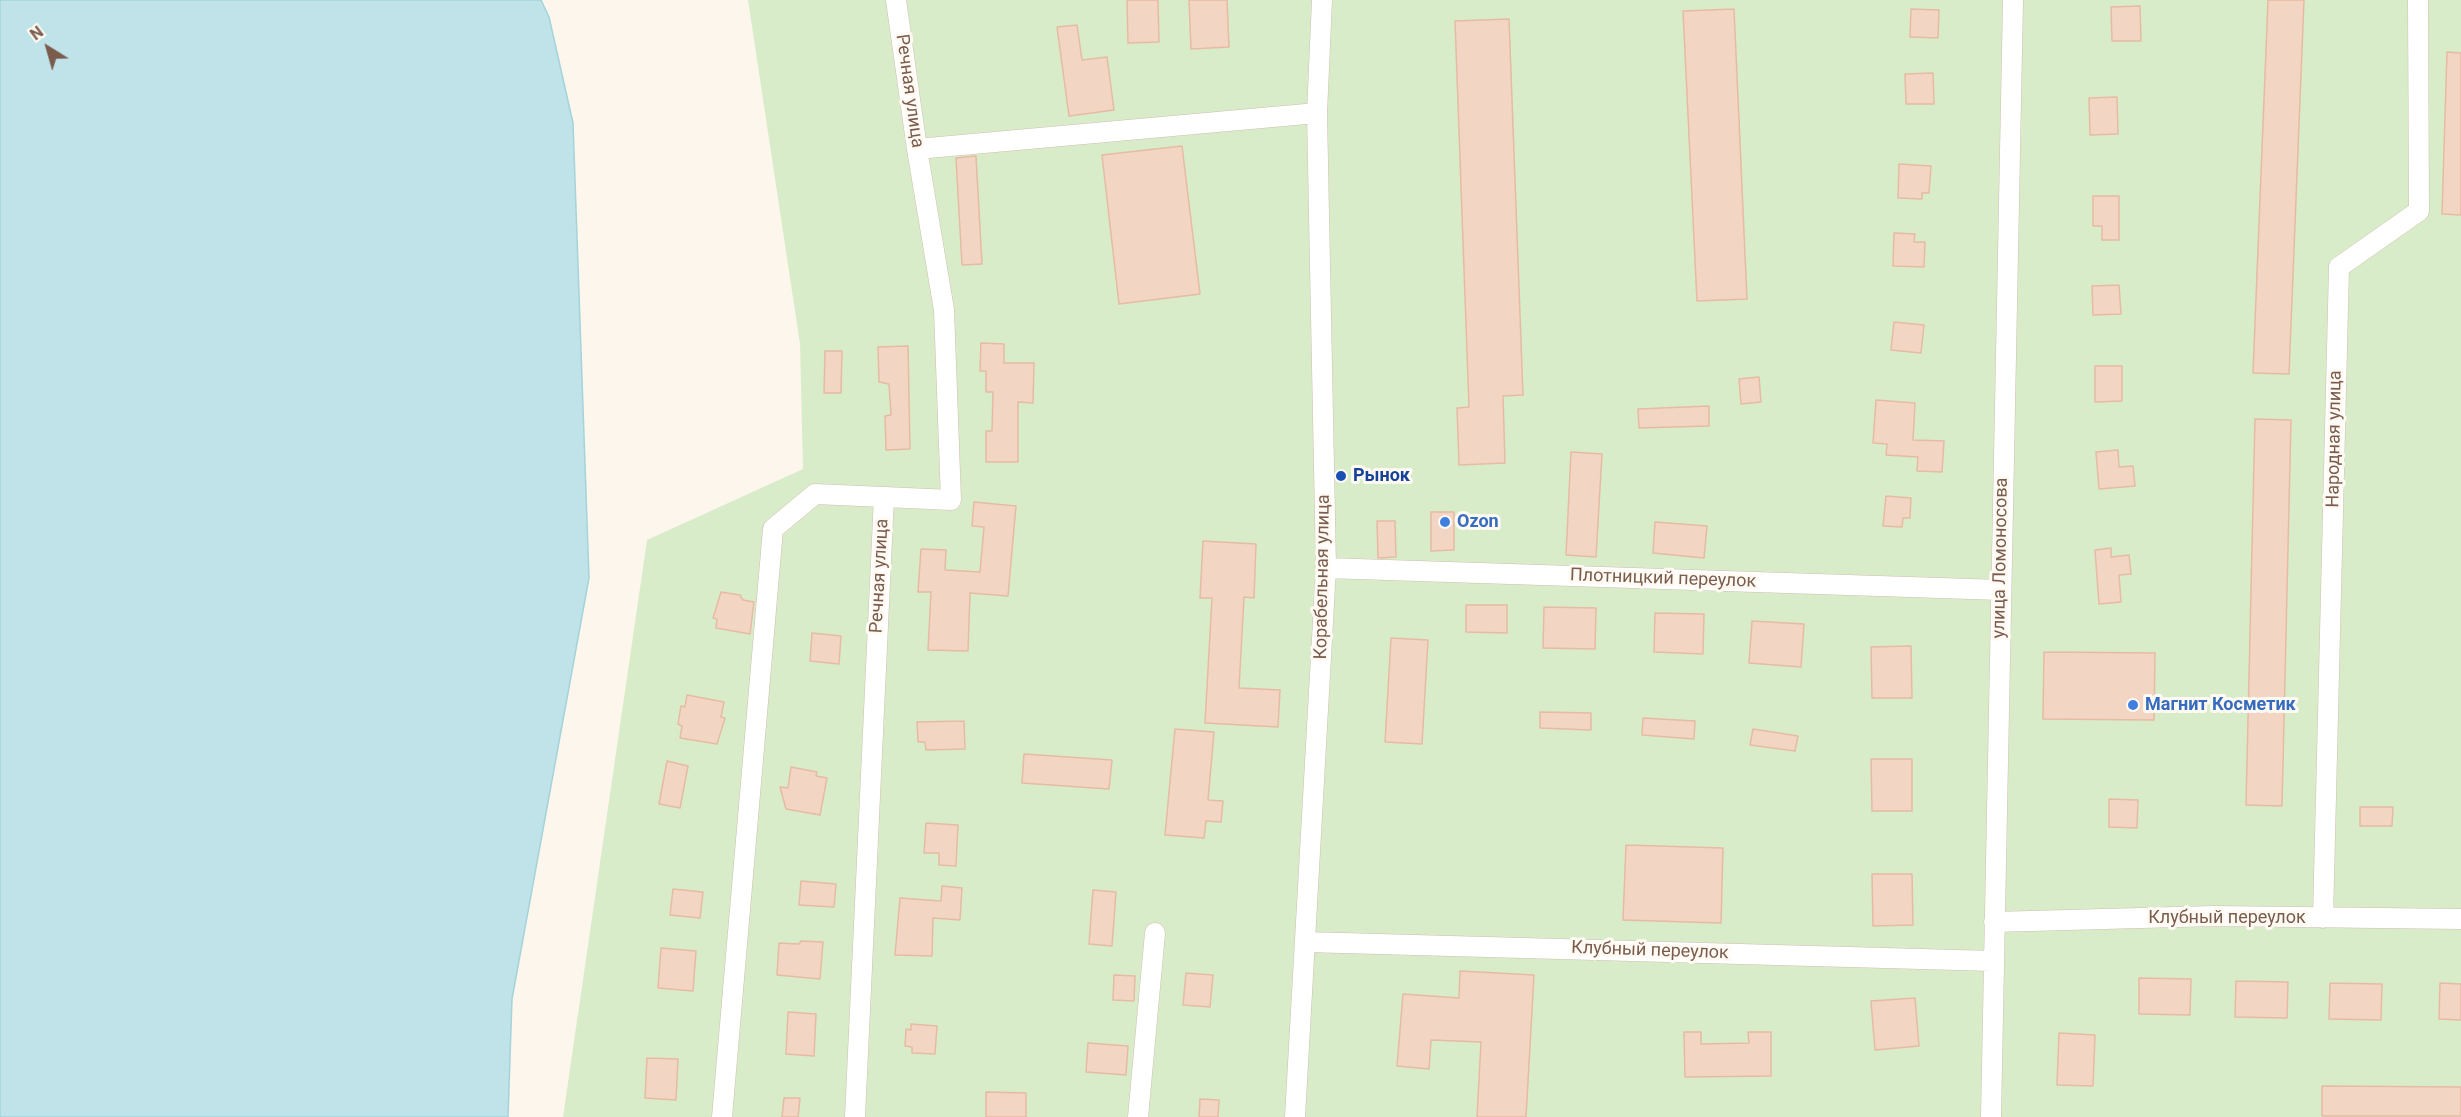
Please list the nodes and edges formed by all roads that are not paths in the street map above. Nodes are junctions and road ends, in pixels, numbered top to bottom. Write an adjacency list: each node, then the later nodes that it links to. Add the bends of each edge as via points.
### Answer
1 (896, 0): 6 (street, Речная улица)
2 (1322, 0): 5 (street, Корабельная улица)
3 (2013, 0): 9 (street, улица Ломоносова)
4 (2418, 0): 10 (street, Народная улица, via 2419,211 2340,267)
5 (1317, 113): 6 (street); 8 (street, Корабельная улица)
6 (917, 149): 7 (street, Речная улица, via 944,310 951,500)
7 (884, 497): 16 (street, via 815,494 773,528); 17 (street, Речная улица)
8 (1326, 568): 9 (street, Плотницкий переулок); 14 (street, Корабельная улица)
9 (2001, 590): 12 (street, улица Ломоносова)
10 (2323, 918): 11 (street, Клубный переулок); 12 (street, Клубный переулок, via 2214,916)
11 (2461, 919)
12 (1994, 922): 15 (street, улица Ломоносова)
13 (1155, 933): 18 (street)
14 (1306, 942): 15 (street, Клубный переулок); 19 (street, Корабельная улица)
15 (1993, 961): 20 (street, улица Ломоносова)
16 (722, 1117)
17 (855, 1117)
18 (1138, 1117)
19 (1295, 1117)
20 (1991, 1117)

